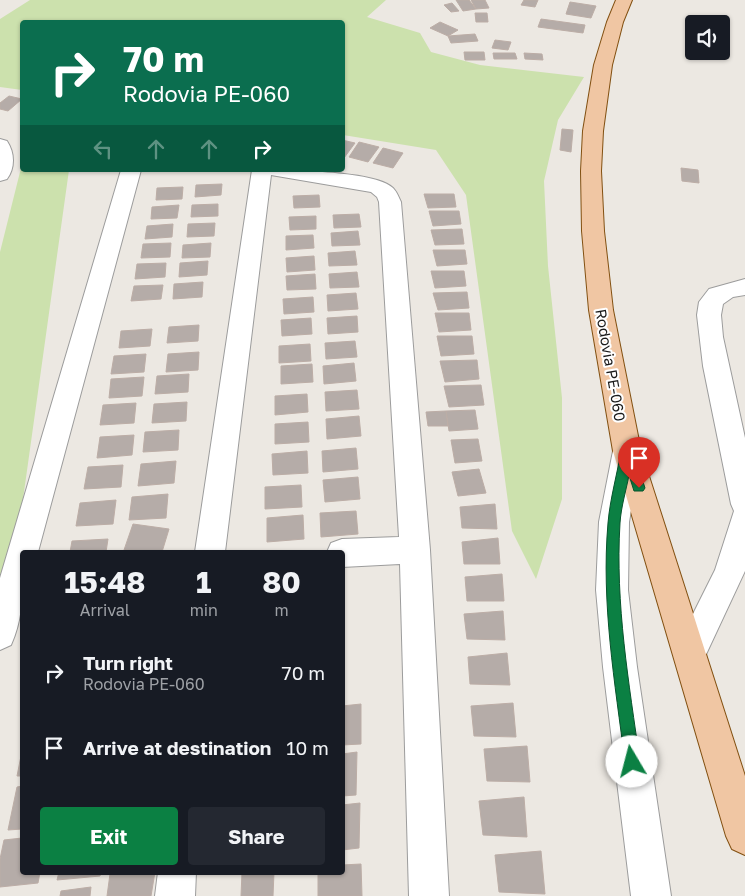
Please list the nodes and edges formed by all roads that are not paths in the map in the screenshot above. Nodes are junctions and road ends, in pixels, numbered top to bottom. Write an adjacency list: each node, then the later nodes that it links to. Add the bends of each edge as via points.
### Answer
1 (624, 0): 8 (main road, Rodovia PE-060, via 603,65 591,171 601,310)
2 (0, 145): 6 (street, via 4,162)
3 (130, 172): 11 (street)
4 (262, 172): 12 (street)
5 (287, 172): 13 (street, via 369,185 388,196 393,224)
6 (0, 175)
7 (745, 287): 9 (street, via 716,296 708,310 715,363)
8 (627, 451): 17 (main road, Rodovia PE-060); 22 (street, via 614,522 612,590)
9 (745, 504)
10 (745, 519): 17 (street, via 733,562)
11 (24, 550)
12 (210, 550)
13 (415, 550): 14 (street); 21 (street)
14 (345, 553)
15 (20, 564): 16 (street)
16 (0, 634)
17 (690, 652): 18 (main road, Rodovia PE-060)
18 (745, 836)
19 (177, 875): 20 (street)
20 (175, 896)
21 (429, 896)
22 (651, 896)

